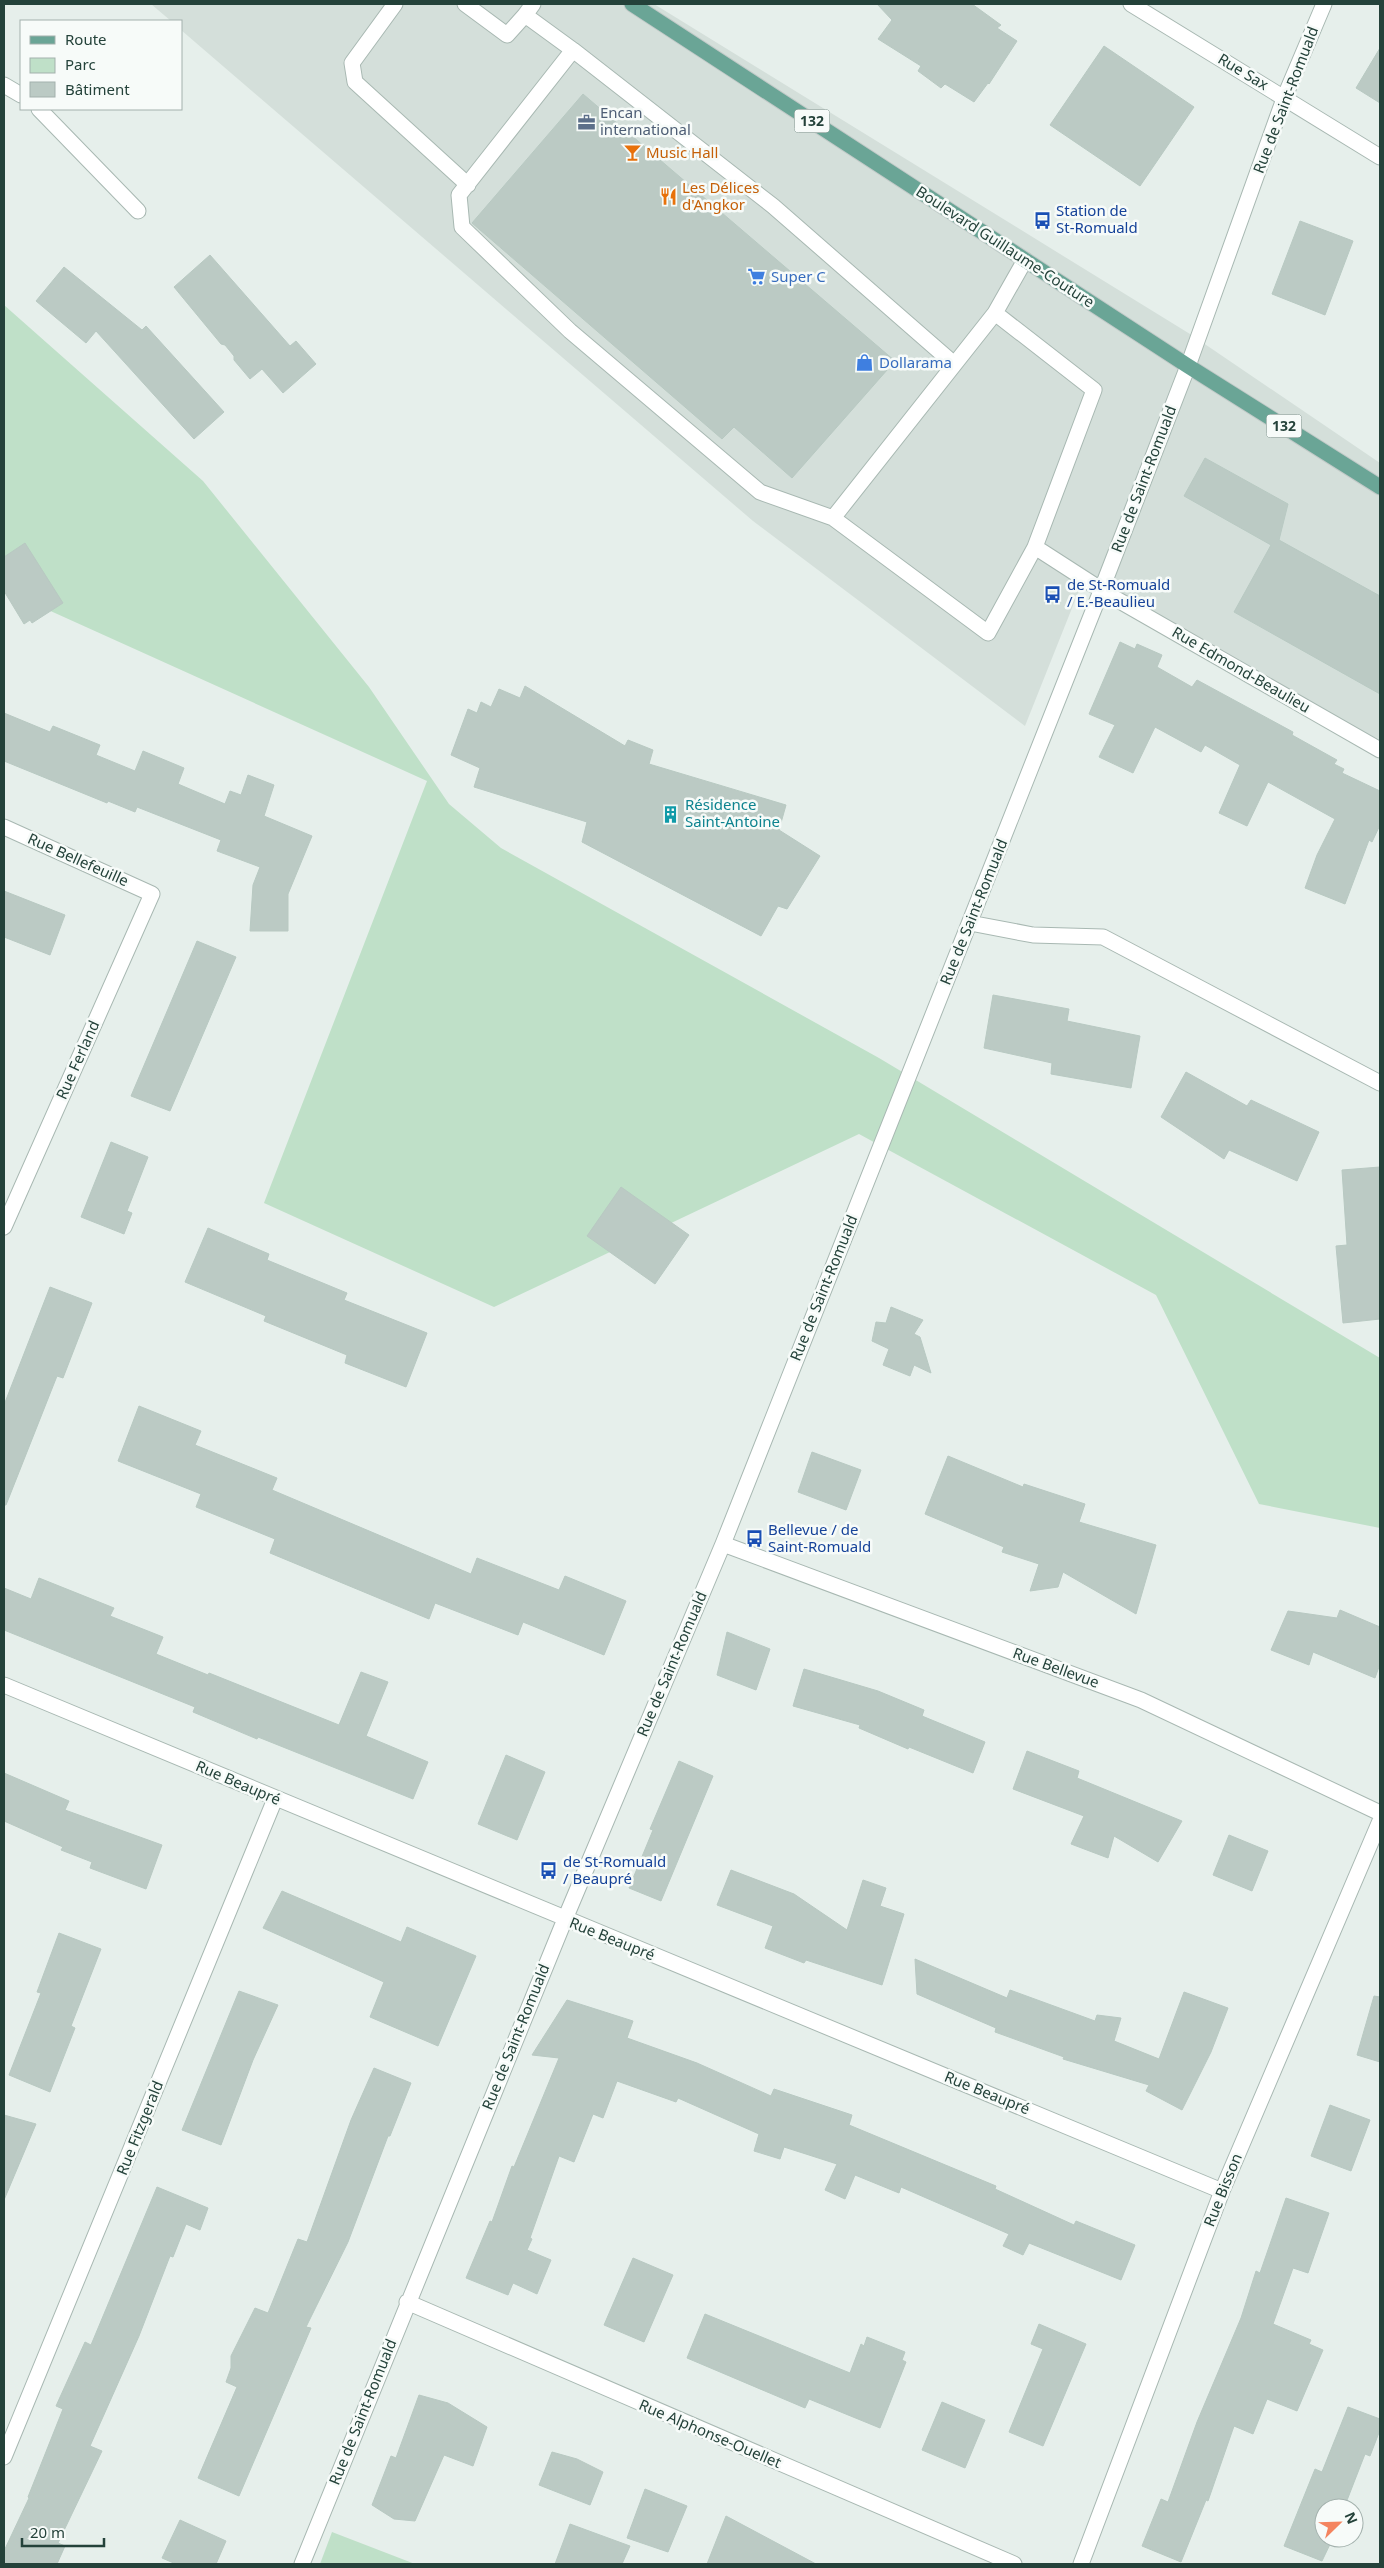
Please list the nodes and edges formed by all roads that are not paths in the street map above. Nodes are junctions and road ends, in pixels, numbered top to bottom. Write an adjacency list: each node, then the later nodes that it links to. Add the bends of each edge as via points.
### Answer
1 (395, 4): 13 (street, via 352,63 355,82)
2 (465, 4): 6 (street, via 507,35)
3 (632, 4): 15 (main road, Boulevard Guillaume-Couture / 132)
4 (1131, 4): 10 (street, Rue Sax)
5 (1324, 4): 10 (street, Rue de Saint-Romuald)
6 (529, 9): 7 (street)
7 (573, 50): 13 (street); 17 (street, via 773,206)
8 (4, 85): 9 (street)
9 (20, 94)
10 (1285, 96): 12 (street, Rue Sax); 18 (street, Rue de Saint-Romuald)
11 (40, 110): 14 (street)
12 (1380, 157)
13 (468, 185): 20 (street, via 460,196 462,227 570,331 760,492)
14 (138, 211)
15 (1025, 260): 16 (street); 18 (main road, Boulevard Guillaume-Couture / 132)
16 (994, 313): 17 (street); 21 (street, via 1094,390)
17 (954, 364): 20 (street)
18 (1188, 366): 19 (main road, Boulevard Guillaume-Couture / 132); 22 (street, Rue de Saint-Romuald)
19 (1380, 487)
20 (833, 518): 21 (street, via 988,633)
21 (1035, 547): 22 (street, Rue Edmond-Beaulieu)
22 (1101, 590): 23 (street, Rue Edmond-Beaulieu); 26 (street, Rue de Saint-Romuald)
23 (1380, 750)
24 (4, 827): 25 (street, Rue Bellefeuille)
25 (152, 894): 28 (street, Rue Ferland)
26 (970, 923): 27 (street, via 1033,935 1104,937); 29 (street, Rue de Saint-Romuald)
27 (1380, 1083)
28 (4, 1227)
29 (723, 1544): 32 (street, Rue Bellevue, via 1141,1700); 34 (street, Rue de Saint-Romuald)
30 (4, 1685): 31 (street, Rue Beaupré)
31 (275, 1799): 34 (street, Rue Beaupré); 37 (street, Rue Fitzgerald)
32 (1380, 1813)
33 (1380, 1821): 35 (street, Rue Bisson)
34 (565, 1919): 35 (street, Rue Beaupré); 36 (street, Rue de Saint-Romuald)
35 (1222, 2191): 40 (street, Rue Bisson)
36 (407, 2302): 38 (street, Rue de Saint-Romuald); 39 (street, Rue Alphonse-Ouellet)
37 (4, 2457)
38 (302, 2564)
39 (1014, 2564)
40 (1081, 2564)

